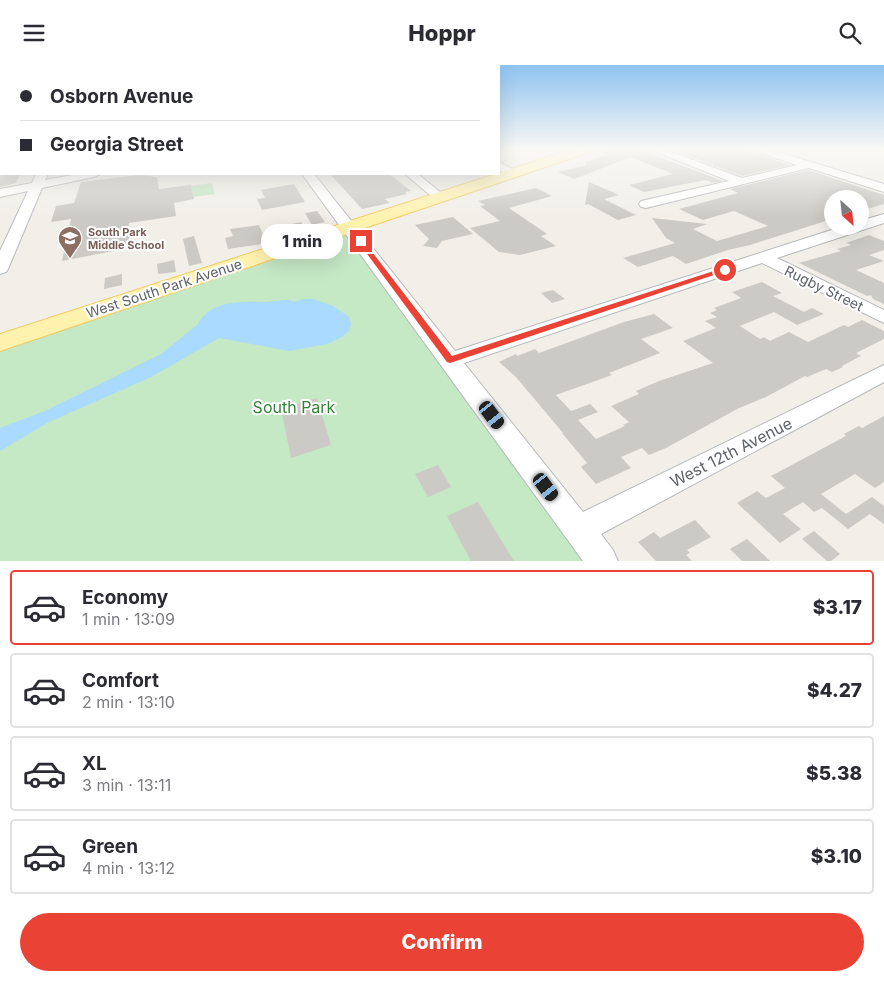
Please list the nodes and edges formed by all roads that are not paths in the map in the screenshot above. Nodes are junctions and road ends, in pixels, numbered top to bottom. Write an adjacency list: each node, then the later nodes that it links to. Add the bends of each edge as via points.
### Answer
1 (716, 172): 9 (street)
2 (779, 172): 9 (street)
3 (833, 172): 10 (street)
4 (85, 175): 8 (street)
5 (309, 175): 15 (street)
6 (412, 175): 12 (street)
7 (491, 175): 12 (main road, West South Park Avenue)
8 (39, 180): 11 (street); 17 (street)
9 (740, 181): 13 (street)
10 (884, 188)
11 (0, 193)
12 (440, 197): 15 (main road, West South Park Avenue)
13 (646, 204)
14 (884, 218): 16 (street)
15 (350, 227): 19 (main road, West South Park Avenue); 20 (street)
16 (763, 258): 18 (street, Rugby Street); 20 (street)
17 (0, 269)
18 (884, 317)
19 (0, 343)
20 (450, 360): 22 (street)
21 (884, 373): 22 (street, West 12th Avenue)
22 (579, 530): 23 (street)
23 (602, 561)

